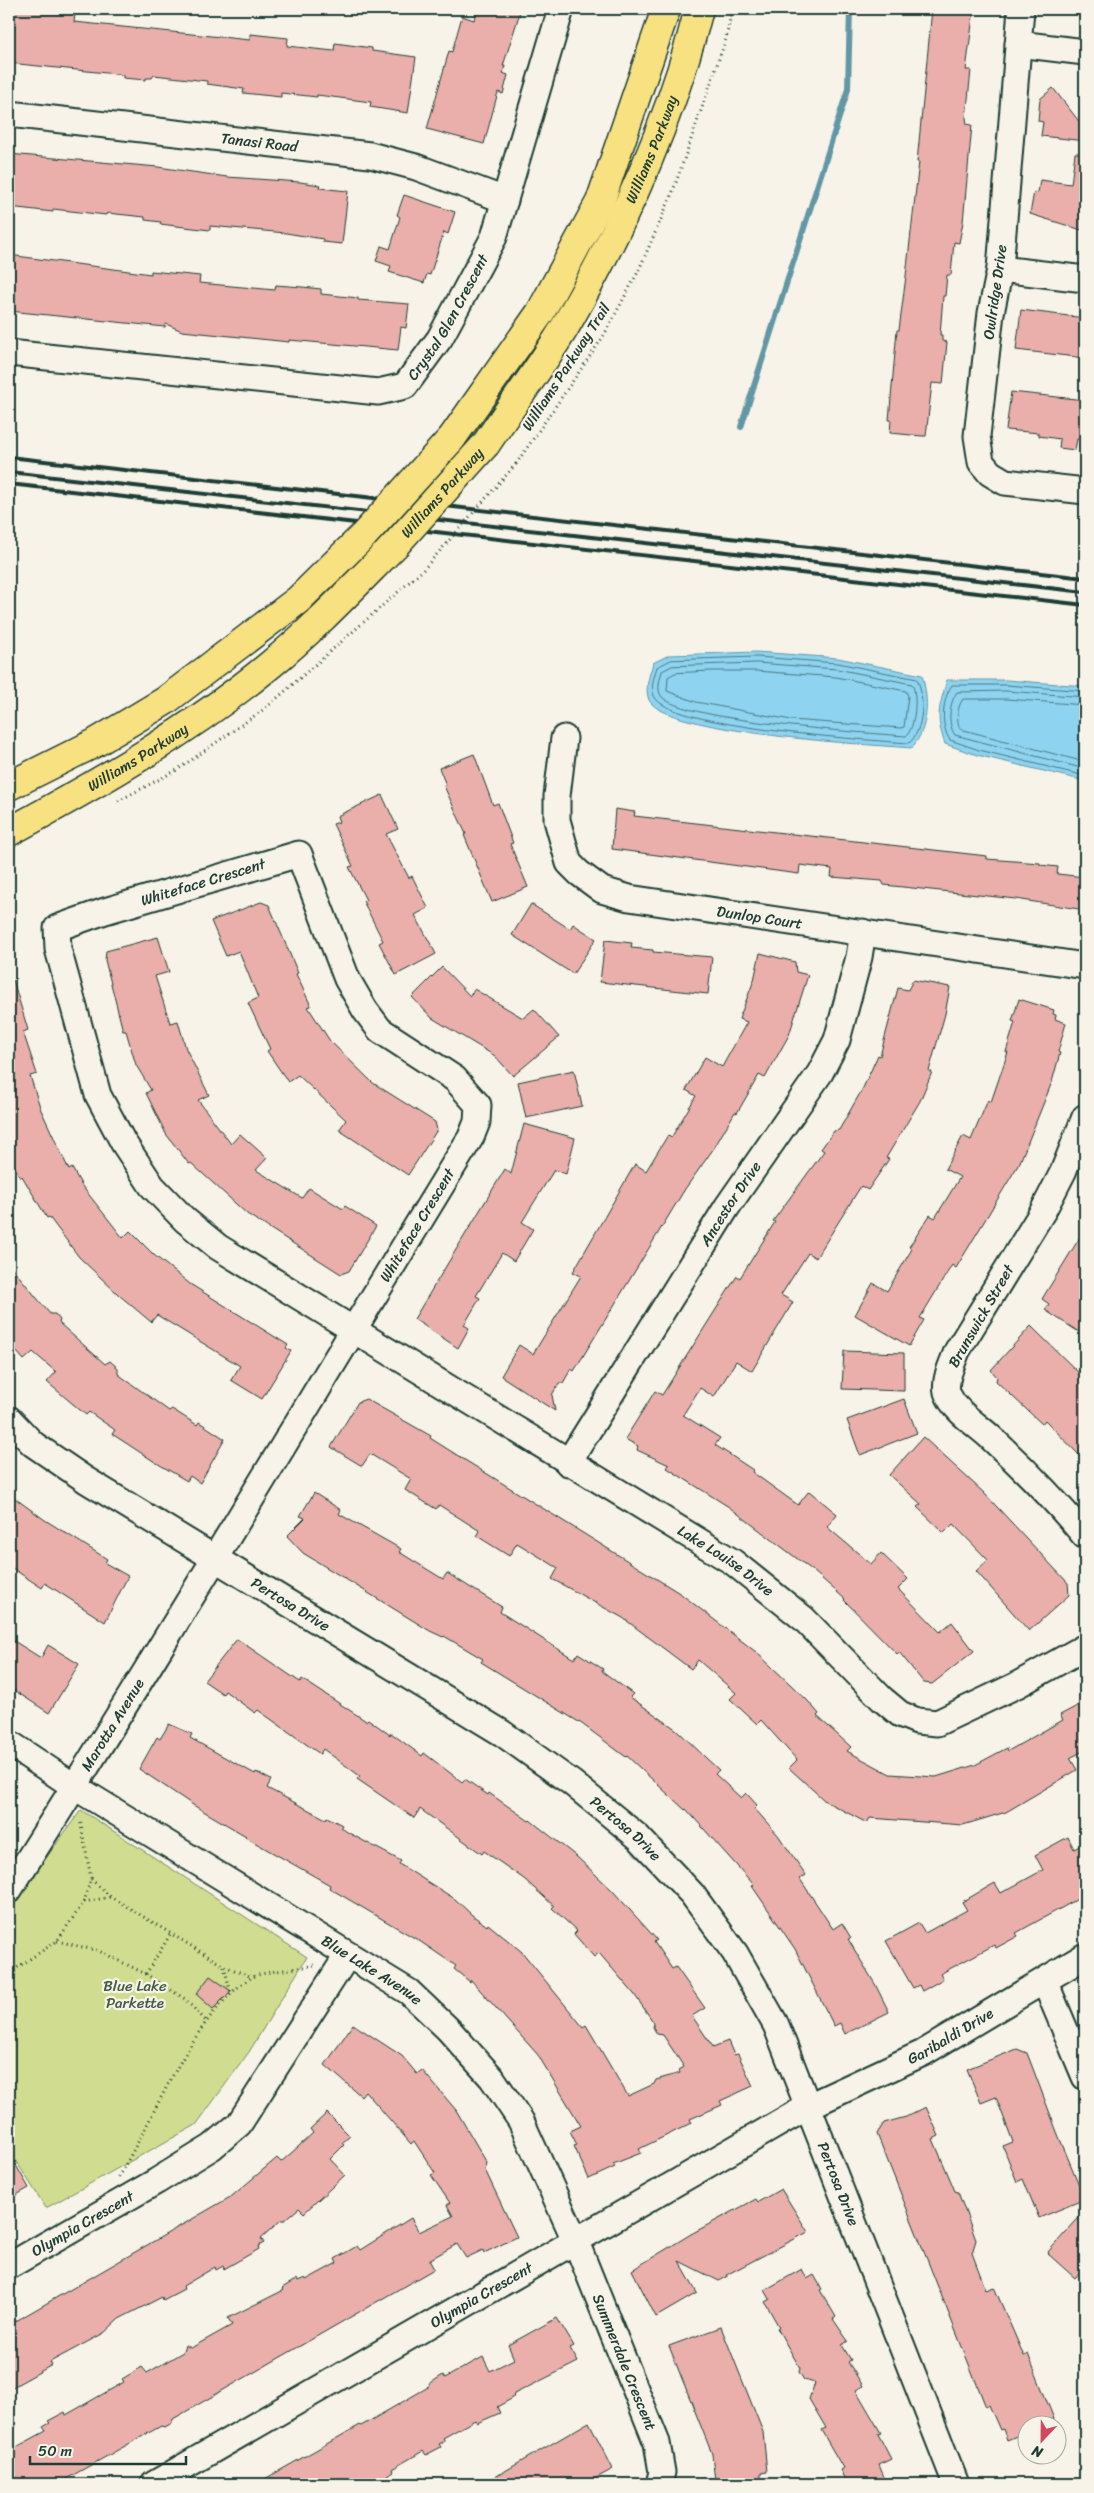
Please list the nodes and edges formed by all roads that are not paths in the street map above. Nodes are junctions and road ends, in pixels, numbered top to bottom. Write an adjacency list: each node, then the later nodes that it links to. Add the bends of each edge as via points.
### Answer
1 (561, 9): 8 (street, Crystal Glen Crescent)
2 (666, 9): 14 (main road, Williams Parkway, bridge, via 600,202 540,313 452,438 364,535 298,600 165,701 95,743)
3 (699, 9): 15 (main road, Williams Parkway, bridge, via 665,116 626,212 564,328 486,444 396,544 270,665 143,755)
4 (1021, 9): 5 (street, Owlridge Drive)
5 (1018, 44): 6 (street); 9 (street, Owlridge Drive)
6 (1085, 52)
7 (9, 114): 8 (street, Tanasi Road, via 370,155 416,167)
8 (505, 200): 11 (street, Crystal Glen Crescent, via 494,237 445,330 405,386 378,392)
9 (1000, 269): 10 (street); 12 (street, Owlridge Drive, via 991,312 977,436 981,462 990,473 1005,482)
10 (1085, 278)
11 (9, 353)
12 (1085, 491)
13 (564, 738): 16 (street, Dunlop Court, via 557,820 569,863 602,890 629,898)
14 (9, 786)
15 (9, 832)
16 (863, 932): 17 (street, Dunlop Court); 21 (street, Ancestor Drive, via 838,1040 820,1073 727,1207)
17 (1085, 966)
18 (1085, 1117): 22 (street, Brunswick Street, via 1043,1211 957,1351 949,1372 947,1391 960,1410 1066,1512)
19 (352, 1331): 19 (street, Whiteface Crescent, via 471,1136 477,1122 478,1105 455,1079 380,1030 365,1010 348,980 298,854 57,928 58,950 98,1095 152,1186 185,1220 218,1247); 21 (street, Lake Louise Drive); 23 (street, Whiteface Crescent)
20 (9, 1419): 23 (street, Pertosa Drive, via 33,1444 86,1480)
21 (568, 1462): 24 (street, Lake Louise Drive, via 749,1573 804,1619 889,1706 917,1721 937,1723 1017,1685)
22 (1085, 1536)
23 (216, 1558): 26 (street, Marotta Avenue); 32 (street, Pertosa Drive, via 502,1733 572,1783 638,1837 692,1894 735,1953 776,2025)
24 (1085, 1647)
25 (9, 1743): 26 (street, Blue Lake Avenue)
26 (75, 1787): 27 (street, Marotta Avenue); 28 (street, Blue Lake Avenue)
27 (9, 1890)
28 (347, 1956): 33 (street, Blue Lake Avenue, via 410,1992 492,2078 521,2121); 34 (street, Olympia Crescent, via 239,2124 212,2147 157,2181)
29 (1085, 1956): 30 (street, Garibaldi Drive)
30 (1045, 1982): 31 (street); 32 (street, Garibaldi Drive, via 923,2053)
31 (1085, 2077)
32 (809, 2106): 33 (street, Olympia Crescent); 37 (street, Pertosa Drive)
33 (576, 2242): 35 (street, Olympia Crescent); 36 (street, Summerdale Crescent, via 658,2443 662,2472)
34 (9, 2266)
35 (154, 2484)
36 (659, 2484)
37 (956, 2484)

